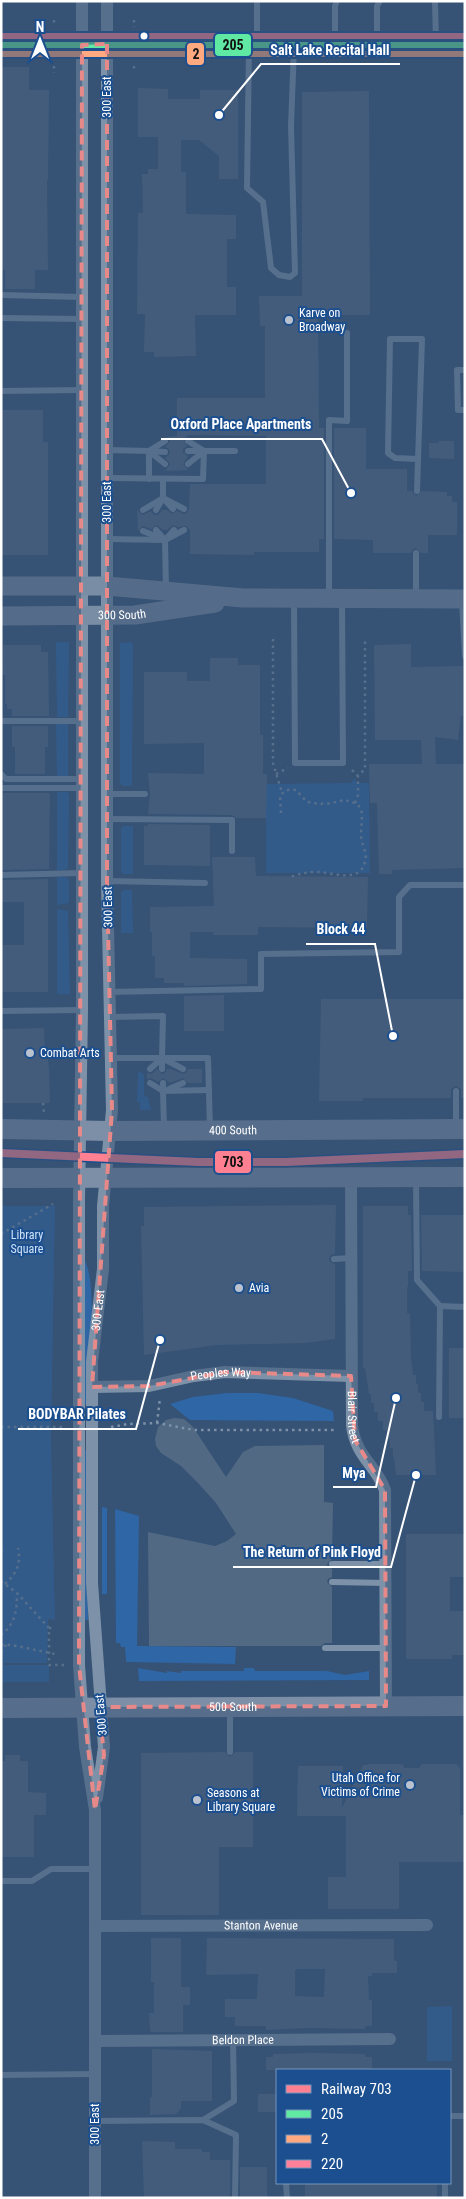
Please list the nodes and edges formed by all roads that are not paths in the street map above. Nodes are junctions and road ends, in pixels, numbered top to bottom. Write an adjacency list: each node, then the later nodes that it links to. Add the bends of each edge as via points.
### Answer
1 (82, 1): 9 (street, 300 East)
2 (106, 1): 7 (street, 300 East)
3 (257, 1): 10 (lane)
4 (337, 1): 12 (lane)
5 (380, 1): 13 (lane)
6 (435, 1): 14 (lane)
7 (106, 44): 9 (street); 10 (street); 27 (street, 300 East)
8 (1, 45): 9 (street)
9 (82, 45): 17 (street, 300 East)
10 (253, 45): 11 (street); 11 (lane, via 247,188 263,202 271,268 279,275 290,277 295,273 291,126)
11 (294, 45): 12 (street)
12 (335, 45): 13 (street)
13 (378, 45): 14 (street)
14 (436, 45): 15 (street)
15 (465, 45)
16 (1, 295): 17 (lane)
17 (82, 296): 19 (street, 300 East)
18 (1, 318): 19 (lane)
19 (82, 319): 22 (street, 300 East)
20 (347, 334): 58 (lane, via 347,421 329,420)
21 (465, 370): 24 (lane, via 457,370 458,410)
22 (82, 390): 23 (lane); 53 (street, 300 East)
23 (1, 391)
24 (465, 410)
25 (165, 441): 28 (lane)
26 (188, 441): 30 (lane)
27 (107, 450): 28 (lane); 36 (street, 300 East)
28 (149, 451): 32 (lane); 34 (lane); 37 (lane)
29 (188, 451): 30 (lane)
30 (204, 451): 31 (lane); 35 (lane); 38 (lane, via 203,479)
31 (235, 451)
32 (165, 452)
33 (418, 459): 33 (lane, via 422,339 390,339 388,453 395,458); 39 (lane)
34 (165, 464)
35 (188, 464)
36 (107, 478): 37 (lane); 49 (street, 300 East)
37 (149, 479): 38 (lane)
38 (163, 479): 40 (lane)
39 (417, 491)
40 (164, 498): 41 (lane); 42 (lane); 43 (lane); 44 (lane)
41 (184, 509)
42 (143, 510)
43 (156, 510)
44 (173, 510)
45 (156, 530): 50 (lane)
46 (174, 530): 50 (lane)
47 (184, 530): 50 (lane)
48 (143, 531): 50 (lane)
49 (107, 538): 50 (lane); 54 (street, 300 East)
50 (165, 540): 55 (lane)
51 (416, 553): 59 (lane)
52 (1, 586): 53 (street, 300 South)
53 (82, 586): 54 (street, 300 South); 61 (street, 300 East)
54 (107, 586): 55 (street, 300 South); 63 (street, 300 East)
55 (166, 590): 56 (street, 300 South)
56 (243, 598): 57 (street, 300 South); 63 (street, 300 South, via 135,615)
57 (294, 599): 58 (street, 300 South); 58 (lane, via 295,763 343,763)
58 (336, 599): 59 (street, 300 South)
59 (416, 599): 60 (street, 300 South)
60 (463, 599): 64 (lane)
61 (82, 615): 62 (street, 300 South); 63 (street, 300 South); 66 (street, 300 East)
62 (1, 616)
63 (107, 616): 70 (street, 300 East)
64 (465, 656)
65 (1, 721): 66 (lane)
66 (82, 721): 68 (street, 300 East)
67 (1, 774): 68 (lane, via 6,779)
68 (82, 783): 69 (lane); 74 (street, 300 East)
69 (1, 788)
70 (108, 794): 71 (lane); 72 (street, 300 East)
71 (145, 794)
72 (108, 819): 73 (lane, via 232,820); 76 (street, 300 East)
73 (232, 850)
74 (82, 874): 75 (lane); 80 (street, 300 East)
75 (1, 875)
76 (107, 881): 77 (lane); 79 (street, 300 East)
77 (204, 883)
78 (465, 885): 79 (lane, via 410,885 399,897 399,952 261,954 261,989)
79 (109, 992): 82 (street, 300 East)
80 (82, 1010): 81 (lane); 94 (street, 300 East)
81 (1, 1011)
82 (109, 1017): 83 (street, 300 East); 84 (lane, via 163,1016)
83 (112, 1058): 84 (lane); 97 (street, 300 East)
84 (162, 1058): 85 (lane); 86 (lane); 87 (lane); 91 (lane, via 208,1058)
85 (150, 1069)
86 (162, 1069)
87 (183, 1069)
88 (150, 1083): 90 (lane)
89 (183, 1083): 90 (lane)
90 (163, 1087): 91 (lane); 98 (lane)
91 (209, 1090): 95 (lane)
92 (456, 1091): 96 (lane)
93 (1, 1129): 94 (main road, 400 South)
94 (80, 1130): 97 (main road, 400 South); 103 (street, 300 East)
95 (210, 1130): 96 (main road, 400 South); 98 (main road, 400 South)
96 (460, 1130)
97 (110, 1131): 98 (main road, 400 South); 104 (street, 300 East)
98 (164, 1131)
99 (351, 1177): 100 (main road); 104 (main road); 105 (street, Blair Street)
100 (416, 1177): 101 (main road); 107 (lane, via 417,1280)
101 (465, 1177)
102 (1, 1178): 103 (main road)
103 (79, 1179): 104 (main road); 121 (street, 300 East, via 79,1665)
104 (105, 1179): 110 (street, 300 East, via 103,1269 93,1346)
105 (351, 1258): 106 (lane); 109 (street, Blair Street)
106 (334, 1259)
107 (440, 1306): 108 (lane); 111 (lane)
108 (465, 1307)
109 (351, 1376): 110 (street, Peoples Way, via 225,1372 149,1386); 113 (street, Blair Street, via 355,1440 385,1490)
110 (92, 1388): 121 (street, 300 East)
111 (439, 1417)
112 (332, 1564): 113 (lane)
113 (386, 1564): 115 (street, Blair Street)
114 (332, 1582): 115 (lane)
115 (386, 1583): 117 (street, Blair Street)
116 (325, 1648): 117 (lane)
117 (386, 1648): 119 (street, Blair Street)
118 (230, 1706): 119 (main road, 500 South); 121 (main road, 500 South); 123 (lane)
119 (386, 1706): 120 (main road, 500 South)
120 (465, 1706)
121 (90, 1707): 122 (main road, 500 South); 124 (street, 300 East); 124 (street, 300 East, via 104,1755)
122 (1, 1708)
123 (230, 1752)
124 (95, 1810): 125 (street, 300 East)
125 (95, 1869): 126 (lane, via 51,1869 32,1881); 128 (street, 300 East)
126 (1, 1881)
127 (427, 1925): 128 (street, Stanton Avenue)
128 (96, 1926): 131 (street, 300 East)
129 (390, 2039): 130 (street, Beldon Place)
130 (233, 2040): 131 (street, Beldon Place); 136 (lane, via 234,2101)
131 (95, 2041): 132 (street, 300 East)
132 (95, 2074): 133 (lane); 137 (street, 300 East)
133 (1, 2075)
134 (451, 2116): 135 (lane)
135 (465, 2116)
136 (203, 2120): 137 (lane); 141 (lane, via 236,2135)
137 (95, 2121): 140 (street, 300 East)
138 (286, 2184): 142 (lane)
139 (445, 2184): 143 (lane)
140 (95, 2198)
141 (235, 2198)
142 (287, 2198)
143 (445, 2198)

